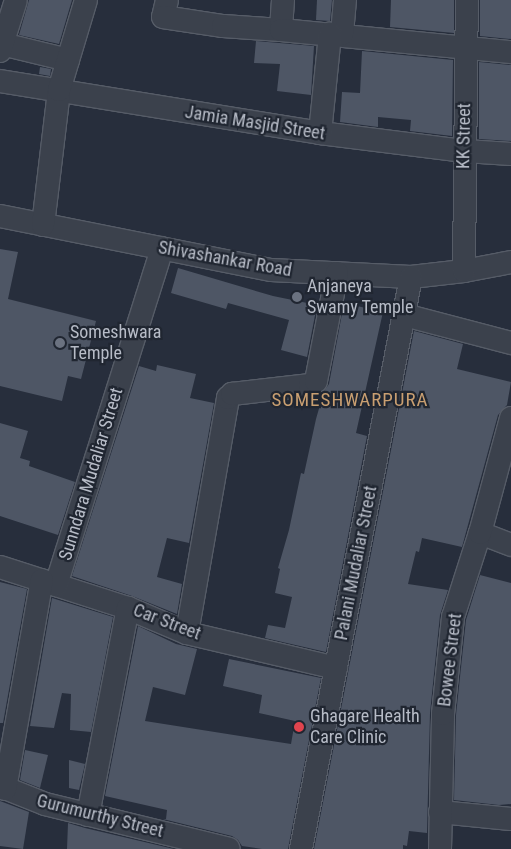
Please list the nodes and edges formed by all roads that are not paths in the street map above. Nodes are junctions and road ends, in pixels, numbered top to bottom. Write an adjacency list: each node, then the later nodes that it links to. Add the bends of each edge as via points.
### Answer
1 (16, 0): 9 (street)
2 (86, 0): 12 (street)
3 (283, 0): 7 (street)
4 (345, 0): 8 (street)
5 (467, 0): 10 (street, KK Street)
6 (166, 9): 7 (street, via 223,26)
7 (281, 30): 8 (street)
8 (336, 34): 10 (street); 15 (street)
9 (1, 48): 12 (street)
10 (465, 49): 11 (street); 16 (street, KK Street)
11 (511, 52)
12 (68, 60): 14 (street)
13 (0, 81): 14 (street, Jamia Masjid Street)
14 (59, 90): 15 (street, Jamia Masjid Street); 19 (street)
15 (320, 133): 16 (street, Jamia Masjid Street)
16 (465, 151): 17 (street, Jamia Masjid Street); 22 (street, KK Street)
17 (511, 154)
18 (0, 216): 19 (street, Shivashankar Road)
19 (43, 225): 20 (street, Shivashankar Road)
20 (162, 248): 23 (street, Shivashankar Road, via 271,270); 31 (street, Sunndara Mudaliar Street)
21 (511, 262): 22 (street, Shivashankar Road)
22 (464, 271): 24 (street, Shivashankar Road)
23 (338, 273): 24 (street, Shivashankar Road); 33 (street, via 316,381 310,385 232,394 228,398)
24 (411, 277): 25 (street, Palani Mudaliar Street)
25 (404, 315): 26 (street); 34 (street, Palani Mudaliar Street)
26 (511, 343)
27 (511, 418): 28 (street, Bowee Street)
28 (480, 533): 29 (street); 36 (street, Bowee Street, via 453,617 443,714)
29 (511, 545)
30 (0, 567): 31 (street, Car Street)
31 (49, 582): 32 (street, Car Street); 35 (street, Sunndara Mudaliar Street)
32 (128, 608): 33 (street, Car Street); 37 (street)
33 (187, 633): 34 (street, Car Street)
34 (336, 668): 40 (street, Palani Mudaliar Street)
35 (2, 788): 37 (street, Gurumurthy Street, via 46,804)
36 (440, 812): 38 (street); 41 (street, Bowee Street)
37 (88, 814): 39 (street, Gurumurthy Street)
38 (511, 819)
39 (229, 849)
40 (300, 849)
41 (440, 849)

